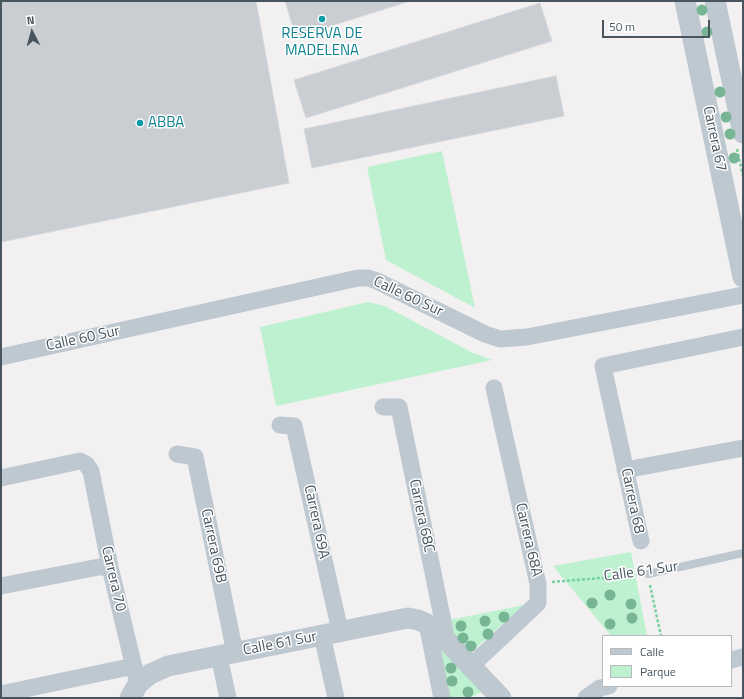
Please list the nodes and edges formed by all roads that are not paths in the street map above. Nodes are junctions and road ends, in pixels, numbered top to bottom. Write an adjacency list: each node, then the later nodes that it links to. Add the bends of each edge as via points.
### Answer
1 (685, 1): 4 (street, Carrera 67)
2 (715, 1): 3 (street, Carrera 67)
3 (743, 133)
4 (743, 277)
5 (743, 295): 7 (street, Calle 60 Sur, via 527,337 500,339 378,281 358,278)
6 (743, 337): 13 (street, Carrera 68, via 603,366)
7 (1, 357)
8 (494, 388): 26 (street, Carrera 68A, via 538,584 538,603)
9 (383, 407): 22 (street, Carrera 68C, via 399,407)
10 (280, 426): 21 (street, Carrera 69A, via 294,426)
11 (743, 448): 13 (street)
12 (177, 454): 23 (street, Carrera 69B, via 195,457)
13 (625, 470): 15 (street, Carrera 68)
14 (1, 478): 17 (street, Carrera 70, via 80,461 86,464 91,471)
15 (641, 541)
16 (743, 554): 18 (lane, Calle 61 Sur)
17 (110, 567): 19 (street); 27 (street, Carrera 70)
18 (648, 574)
19 (1, 586)
20 (427, 624): 21 (street, Calle 61 Sur, via 408,618); 22 (street); 33 (street)
21 (331, 633): 23 (street, Calle 61 Sur); 32 (street, Carrera 69A)
22 (447, 641): 26 (street)
23 (227, 654): 27 (street, Calle 61 Sur, via 168,666); 31 (street, Carrera 69B)
24 (743, 657): 25 (street)
25 (732, 660)
26 (471, 666): 30 (street)
27 (134, 683): 29 (street, Calle 61 Sur)
28 (604, 687): 34 (street)
29 (1, 694)
30 (496, 697)
31 (228, 698)
32 (336, 698)
33 (442, 698)
34 (586, 698)

